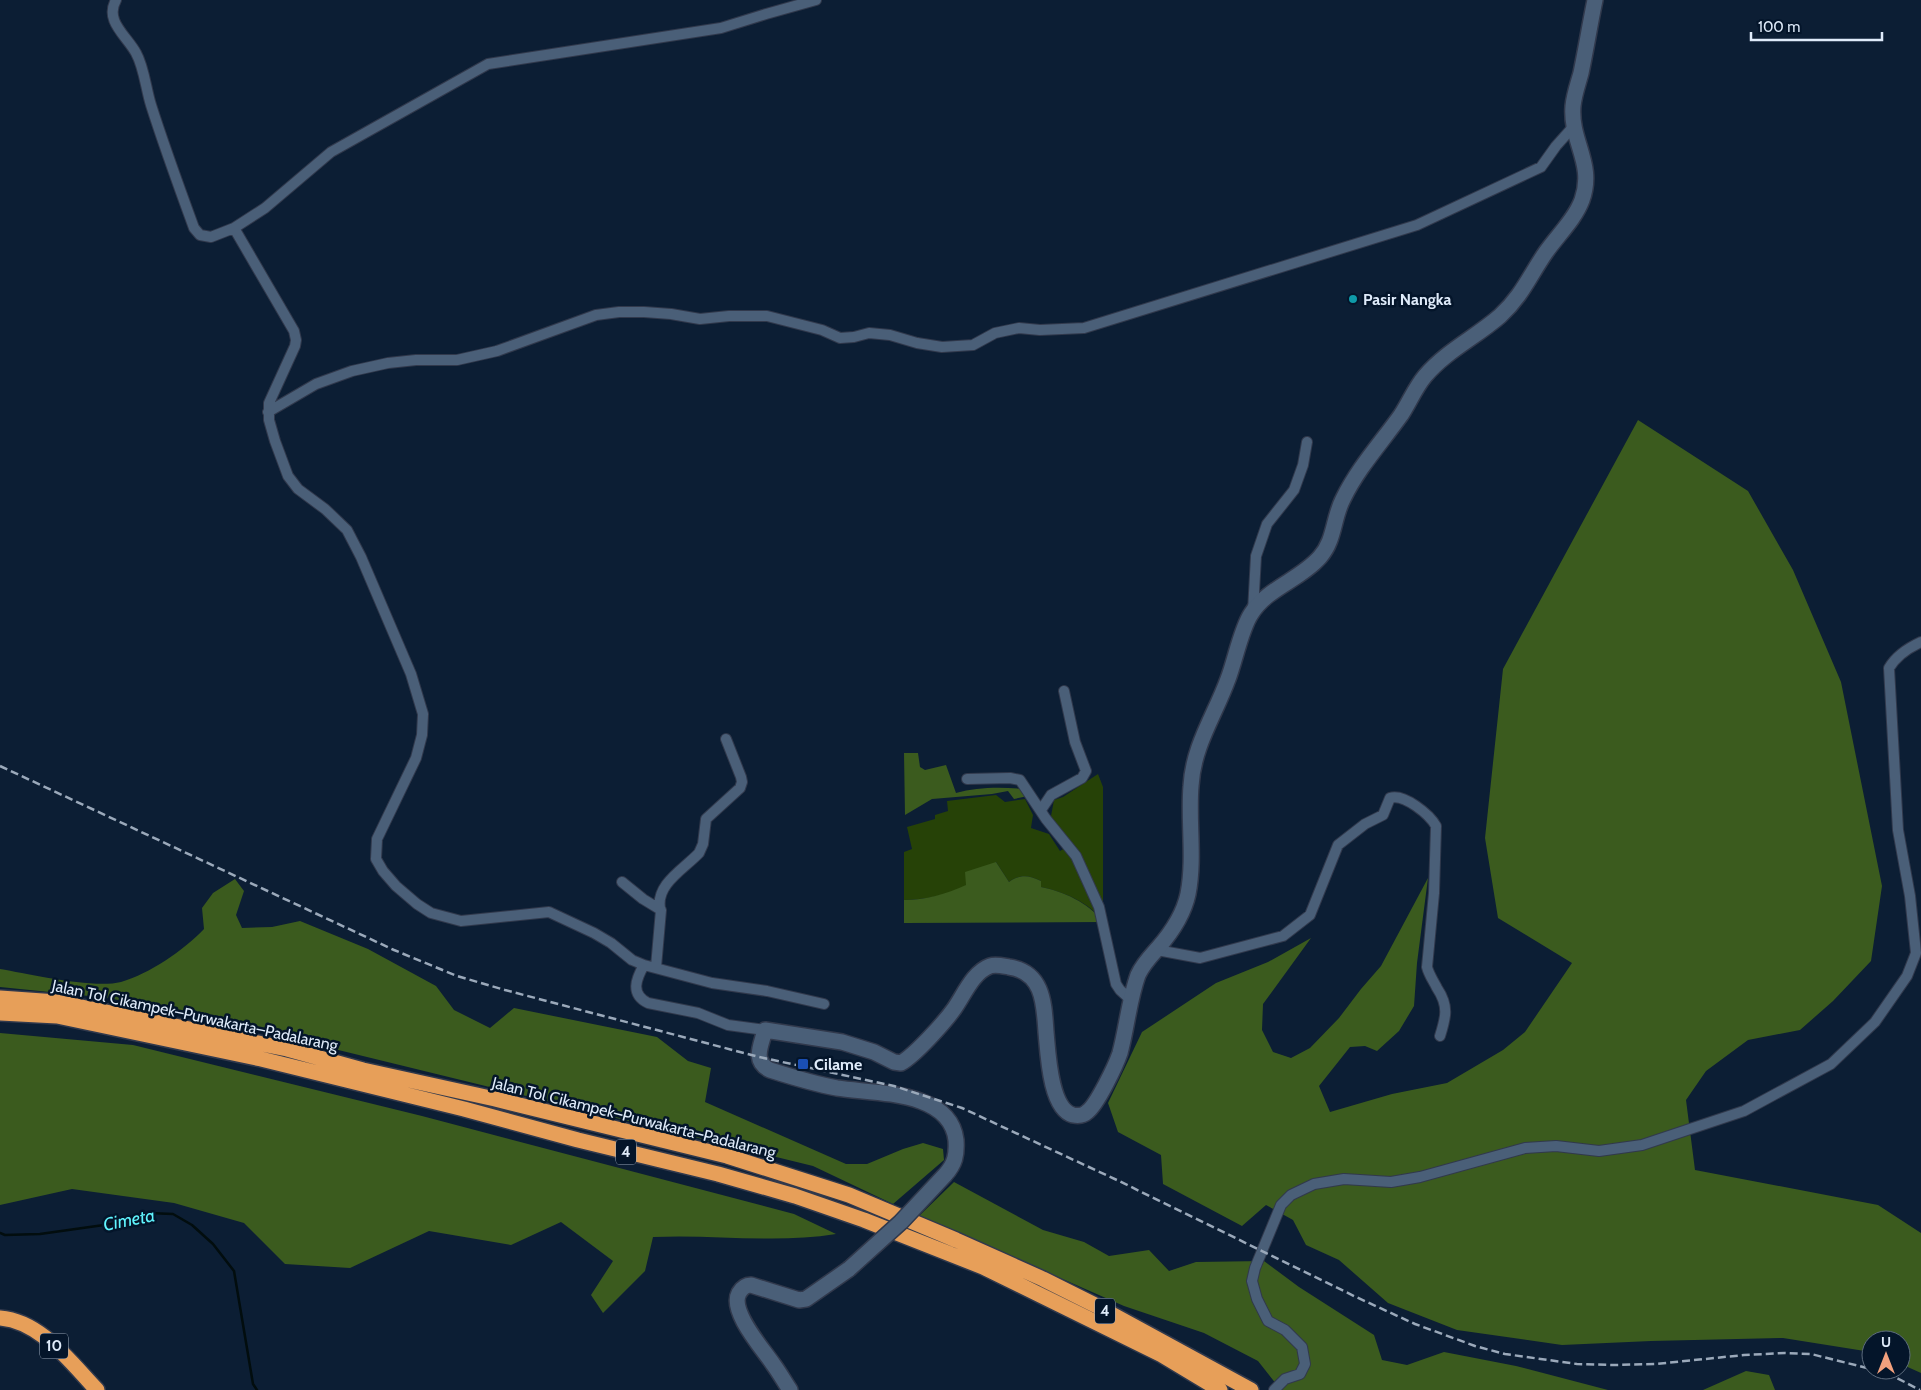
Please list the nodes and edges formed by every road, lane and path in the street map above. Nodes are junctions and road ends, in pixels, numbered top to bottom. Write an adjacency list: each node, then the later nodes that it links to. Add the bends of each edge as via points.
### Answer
1 (116, 0): 5 (street, via 113,16 116,25 137,54 150,103 194,228 200,235 210,237)
2 (816, 0): 5 (street, via 721,28 488,64 331,152 265,208)
3 (1595, 0): 4 (street, via 1573,105)
4 (1573, 127): 6 (street, via 1541,167 1417,225 1084,328 1019,328 995,333 973,345 942,347 890,334 869,333 840,338 767,316 700,319 619,312 596,315 497,352 457,360 388,363 352,371 316,384); 8 (street, via 1587,175 1580,204 1572,217 1521,294 1501,315 1424,377 1348,489 1322,555 1302,574 1260,601)
5 (234, 228): 6 (street, via 294,331 296,340 270,398)
6 (268, 412): 17 (street, via 288,476 298,489 338,520 361,556 411,674 423,714 416,758 376,839 376,859 383,871 416,904 431,913 460,921 549,912 594,933)
7 (1307, 442): 8 (street, via 1294,490 1267,524 1256,556)
8 (1253, 611): 16 (street, via 1196,753 1190,786 1188,895)
9 (1921, 642): 26 (street, via 1903,652 1889,668 1898,830 1916,953 1907,976 1875,1022 1831,1064 1744,1111 1642,1145 1599,1150 1556,1146 1525,1148 1420,1177 1391,1182 1344,1179 1314,1184 1291,1195 1281,1205 1252,1280 1268,1321 1285,1330 1302,1347 1305,1364 1300,1374 1285,1379)
10 (1064, 691): 13 (street, via 1075,742 1086,771 1082,778 1051,795)
11 (726, 739): 15 (street, via 741,777 740,788 706,820 702,849 662,891)
12 (967, 780): 13 (street, via 1020,780)
13 (1041, 810): 20 (street, via 1076,856 1088,879 1101,914 1116,984)
14 (622, 882): 15 (street, via 642,899)
15 (660, 908): 18 (street)
16 (1157, 950): 20 (street, via 1143,965); 24 (street, via 1200,958 1283,936 1310,915 1338,845 1383,815 1390,798 1398,797 1410,802 1436,826 1427,967 1446,1006)
17 (644, 965): 18 (street); 23 (street, via 635,987 642,1000 698,1013 728,1026)
18 (656, 967): 21 (street, via 712,982)
19 (0, 998): 30 (highway, Jalan Tol Cikampek–Purwakarta–Padalarang / 4, via 57,1002 288,1049 363,1070 727,1156 849,1195 956,1240 1095,1305)
20 (1131, 1000): 23 (street, via 1116,1064 1094,1105 1078,1116 1063,1109 1056,1097 1042,996 1031,977 1016,968 997,965 984,970 973,980 942,1025 901,1063 842,1042)
21 (824, 1004)
22 (0, 1013): 29 (highway, Jalan Tol Cikampek–Purwakarta–Padalarang / 4, via 57,1016 261,1059 795,1196 983,1267 1162,1356)
23 (765, 1030): 28 (street, bridge, via 759,1062 770,1070 836,1088 890,1094 937,1108 949,1119 955,1131 956,1159 953,1166 849,1270 806,1299 799,1300 751,1285 746,1285 739,1292 737,1306 746,1325)
24 (1440, 1036)
25 (0, 1318): 27 (highway, 10, via 16,1320 46,1338)
26 (1275, 1389)
27 (97, 1390)
28 (790, 1390)
29 (1220, 1390)
30 (1251, 1390)

